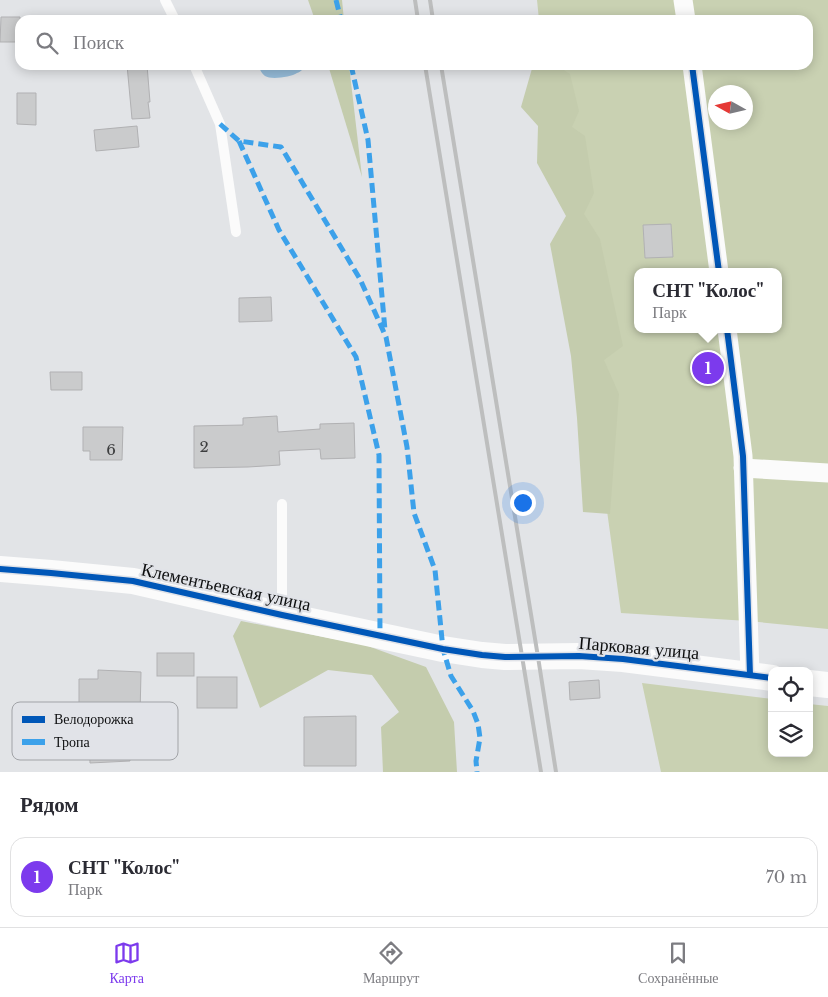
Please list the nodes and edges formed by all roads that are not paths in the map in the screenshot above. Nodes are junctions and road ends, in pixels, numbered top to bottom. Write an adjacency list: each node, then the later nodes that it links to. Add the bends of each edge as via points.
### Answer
1 (165, 0): 3 (lane)
2 (684, 0): 4 (street)
3 (172, 15)
4 (686, 15)
5 (196, 70): 7 (lane, via 220,124)
6 (693, 70): 8 (street)
7 (236, 232)
8 (718, 268)
9 (728, 333): 10 (street)
10 (743, 468): 11 (street); 16 (street)
11 (828, 473)
12 (282, 504): 14 (lane)
13 (0, 569): 14 (street, Клементьевская улица, via 133,581)
14 (282, 615): 15 (street, Клементьевская улица)
15 (443, 648): 16 (street, Парковая улица, via 505,657 623,659)
16 (761, 676)
17 (813, 683): 18 (street)
18 (828, 685)

